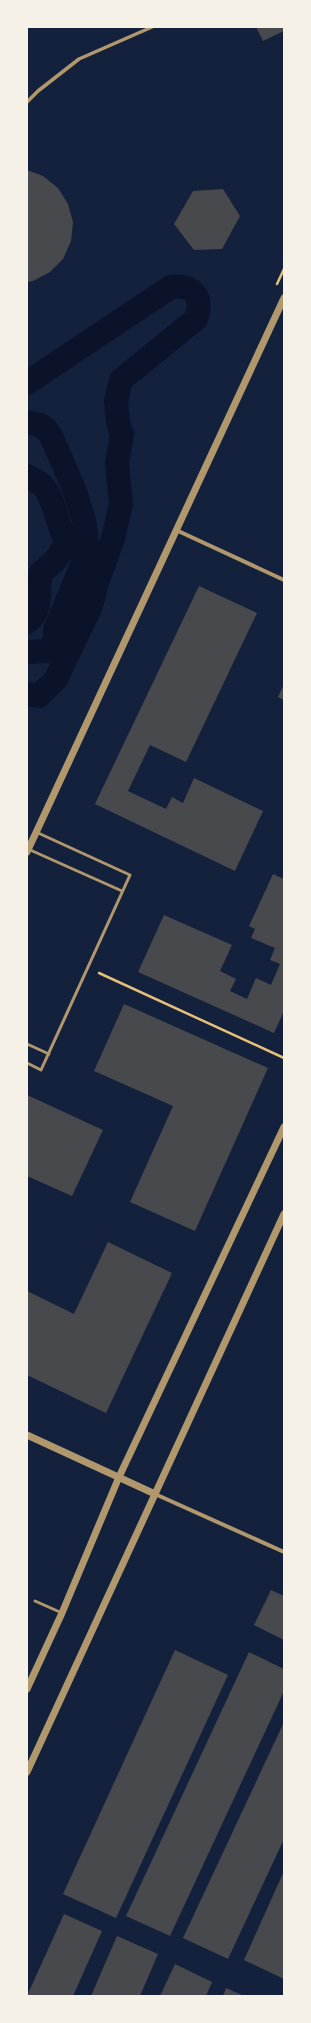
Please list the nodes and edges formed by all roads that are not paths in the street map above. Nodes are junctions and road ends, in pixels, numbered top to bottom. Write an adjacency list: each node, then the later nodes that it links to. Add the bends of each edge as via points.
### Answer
1 (152, 27): 2 (street, via 79,59)
2 (27, 102)
3 (284, 298): 4 (street)
4 (176, 530): 5 (street); 6 (street)
5 (284, 580)
6 (36, 832): 7 (street); 8 (lane, via 130,875)
7 (28, 850): 8 (lane)
8 (122, 891): 10 (lane)
9 (27, 1044): 10 (lane)
10 (48, 1054): 11 (lane, via 41,1070)
11 (27, 1063)
12 (284, 1127): 15 (street)
13 (284, 1214): 16 (street)
14 (27, 1435): 15 (street)
15 (119, 1477): 16 (street); 19 (street)
16 (155, 1494): 17 (street); 21 (street)
17 (284, 1552)
18 (35, 1601): 19 (lane)
19 (62, 1613): 20 (street)
20 (27, 1689)
21 (27, 1772)

